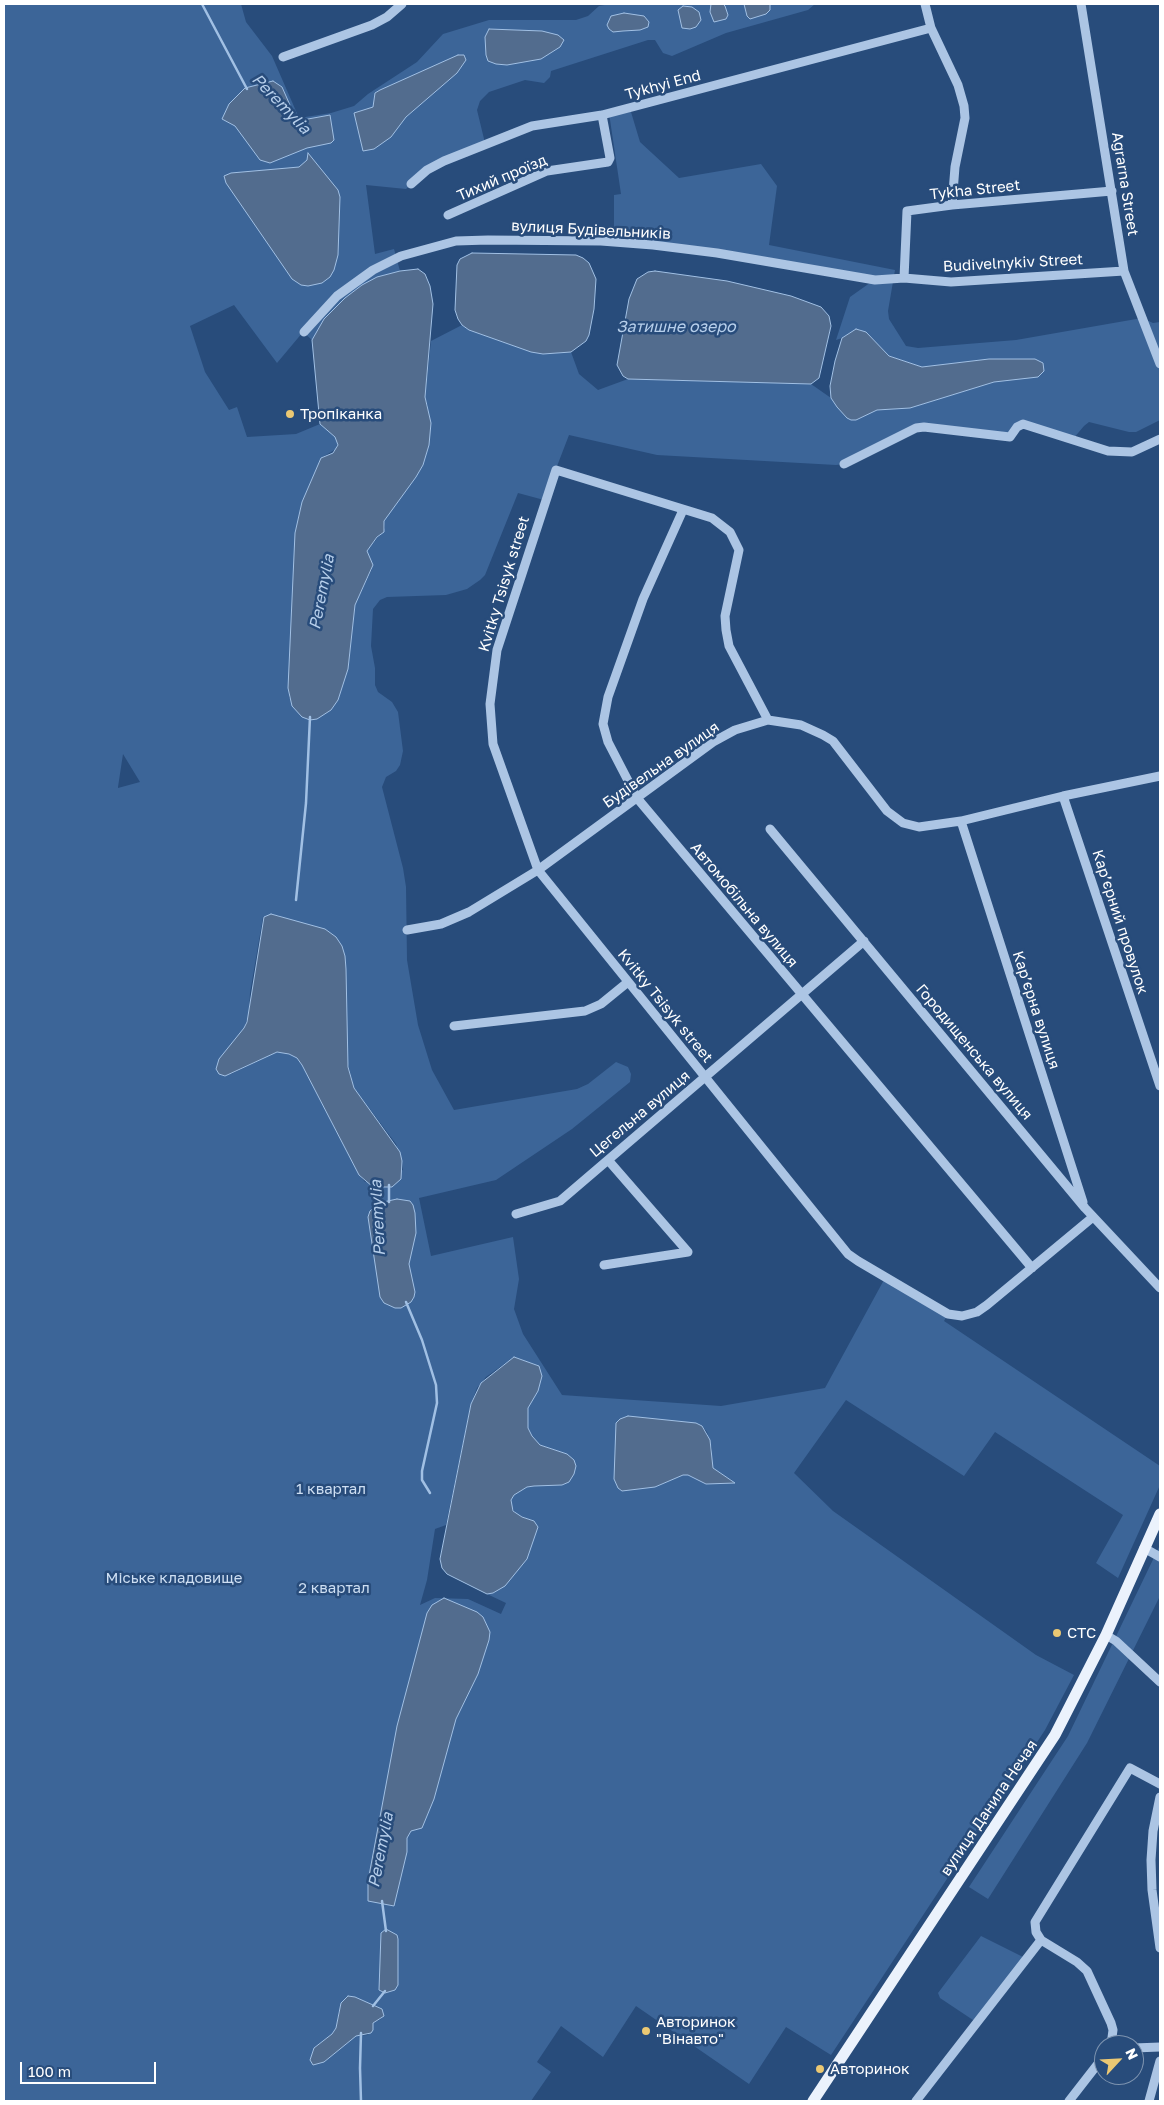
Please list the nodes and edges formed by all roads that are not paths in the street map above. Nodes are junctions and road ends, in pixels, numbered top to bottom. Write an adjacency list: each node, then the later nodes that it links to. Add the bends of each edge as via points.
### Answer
1 (402, 4): 5 (street, via 372,25)
2 (925, 4): 4 (street)
3 (1081, 4): 8 (street, Agrarna Street)
4 (931, 28): 6 (street, Tykhyi End); 9 (street, via 964,106)
5 (284, 57)
6 (602, 115): 7 (street, Tykhyi End, via 532,126 494,139 444,160); 10 (street, Тихий проїзд, via 608,162 547,171)
7 (411, 184)
8 (1112, 191): 9 (street, Tykha Street); 11 (street, Agrarna Street)
9 (952, 205): 12 (street, Tykha Street, via 907,211)
10 (448, 215)
11 (1124, 271): 12 (street, Budivelnykiv Street, via 951,282); 14 (street, Agrarna Street)
12 (904, 278): 13 (street, вулиця Будівельників, via 875,280 653,245 456,241 401,256 373,270 337,296)
13 (304, 332)
14 (1160, 364)
15 (1160, 440): 16 (street, via 1132,452 1108,451 1023,424 1010,437 924,427)
16 (844, 464)
17 (683, 510): 18 (street, via 712,518 730,532 736,542 739,550 725,616 726,630 730,646); 21 (street, Автомобільна вулиця, via 643,599 604,716 608,742); 24 (street, Kvitky Tsisyk street, via 556,470 496,650 490,704 493,744)
18 (768, 720): 21 (street, Будівельна вулиця, via 735,730 713,742); 22 (street, Будівельна вулиця, via 801,725 833,741 894,818 920,827)
19 (1160, 776): 20 (street, Будівельна вулиця)
20 (1063, 796): 22 (street, Будівельна вулиця); 31 (street, Карʼєрний провулок)
21 (637, 798): 24 (street, Будівельна вулиця); 28 (street, Автомобільна вулиця)
22 (961, 821): 33 (street, Карʼєрна вулиця)
23 (770, 829): 26 (street, Городищенська вулиця)
24 (538, 870): 25 (street, Будівельна вулиця, via 460,917); 27 (street, Kvitky Tsisyk street)
25 (407, 930)
26 (864, 941): 28 (street, Цегельна вулиця); 33 (street, Городищенська вулиця)
27 (628, 982): 29 (street, via 601,1004 585,1011); 30 (street, Kvitky Tsisyk street)
28 (801, 994): 30 (street, Цегельна вулиця); 37 (street, Автомобільна вулиця)
29 (454, 1026)
30 (704, 1078): 32 (street, Цегельна вулиця); 37 (street, Kvitky Tsisyk street, via 848,1254 885,1278 948,1314 962,1316 988,1305)
31 (1160, 1086)
32 (608, 1160): 34 (street, Цегельна вулиця, via 560,1201); 36 (street, via 688,1252)
33 (1085, 1208): 35 (street, Городищенська вулиця)
34 (516, 1214)
35 (1093, 1217): 37 (street, Kvitky Tsisyk street); 38 (street, Городищенська вулиця)
36 (604, 1265)
37 (1032, 1268)
38 (1160, 1288)
39 (1160, 1514): 40 (main road, вулиця Данила Нечая)
40 (1144, 1548): 41 (street); 42 (main road, вулиця Данила Нечая)
41 (1160, 1557)
42 (1106, 1635): 43 (street); 53 (main road, вулиця Данила Нечая, via 1055,1735)
43 (1160, 1682)
44 (1160, 1784): 46 (street, via 1130,1768 1035,1922)
45 (1160, 1797): 47 (street, via 1151,1860)
46 (1041, 1940): 48 (street, via 1086,1971 1112,2023); 54 (street)
47 (1160, 1948)
48 (1112, 2035)
49 (1160, 2047): 50 (street)
50 (1144, 2048)
51 (1160, 2061): 56 (street)
52 (1094, 2069): 55 (street)
53 (813, 2101)
54 (916, 2101)
55 (1069, 2101)
56 (1149, 2101)

